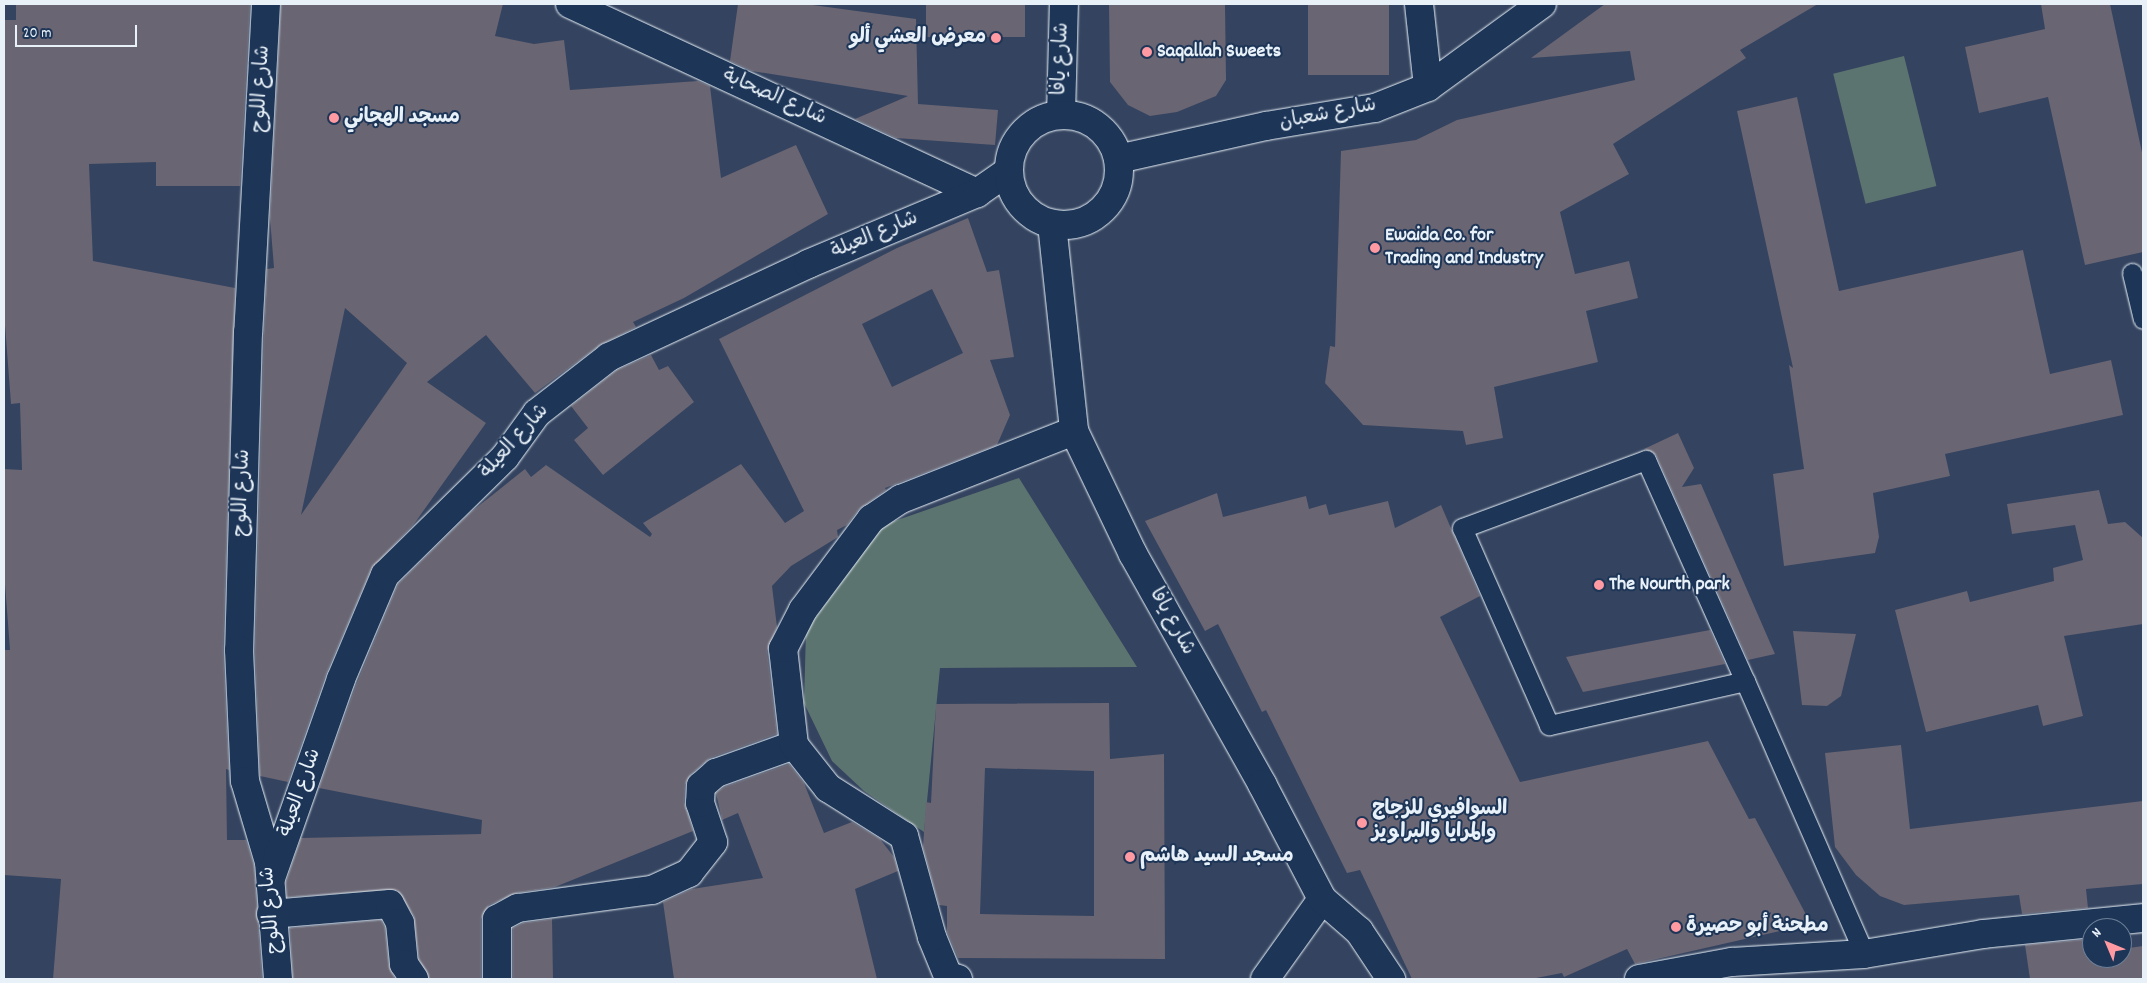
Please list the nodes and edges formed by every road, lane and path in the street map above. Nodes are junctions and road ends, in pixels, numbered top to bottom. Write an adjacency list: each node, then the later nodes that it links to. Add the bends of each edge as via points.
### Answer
1 (266, 4): 17 (street, شارع اللوح, via 248,332 238,650 245,781)
2 (570, 4): 10 (street, شارع الصحابة)
3 (1064, 4): 7 (street, شارع يافا)
4 (1419, 4): 6 (street)
5 (1542, 4): 6 (street, شارع شعبان)
6 (1428, 87): 8 (street, شارع شعبان, via 1375,108 1266,126)
7 (1061, 115): 8 (street, via 1091,122 1113,144); 9 (street, via 1040,120 1024,133 1013,150)
8 (1118, 159): 11 (street, via 1119,178 1113,195 1102,210 1087,220 1070,225)
9 (1009, 172): 10 (street, شارع العيلة); 11 (street, via 1021,205 1035,217)
10 (977, 193): 17 (street, شارع العيلة, via 808,264 609,357 537,414 505,457 385,575 341,679)
11 (1052, 224): 14 (street, شارع يافا)
12 (2132, 273): 13 (lane)
13 (2143, 319)
14 (1074, 430): 16 (street, via 901,498 870,519 803,610 783,649); 18 (street, شارع يافا, via 1133,554 1262,784)
15 (1745, 681): 15 (lane, via 1646,460 1462,528 1549,725); 21 (lane)
16 (794, 745): 24 (street, via 716,773 701,786 700,803 712,842 689,873 652,890 518,908 497,919); 25 (street, via 828,788 904,836 932,937 948,976)
17 (271, 878): 19 (street, شارع اللوح)
18 (1322, 899): 26 (street); 27 (street, شارع يافا, via 1359,931)
19 (271, 914): 22 (street, شارع اللوح); 23 (street, via 390,904 400,923 404,964)
20 (2143, 918): 21 (street, via 1983,934)
21 (1864, 954): 28 (street, via 1732,962)
22 (278, 979)
23 (414, 979)
24 (497, 979)
25 (958, 979)
26 (1265, 979)
27 (1391, 979)
28 (1639, 979)

